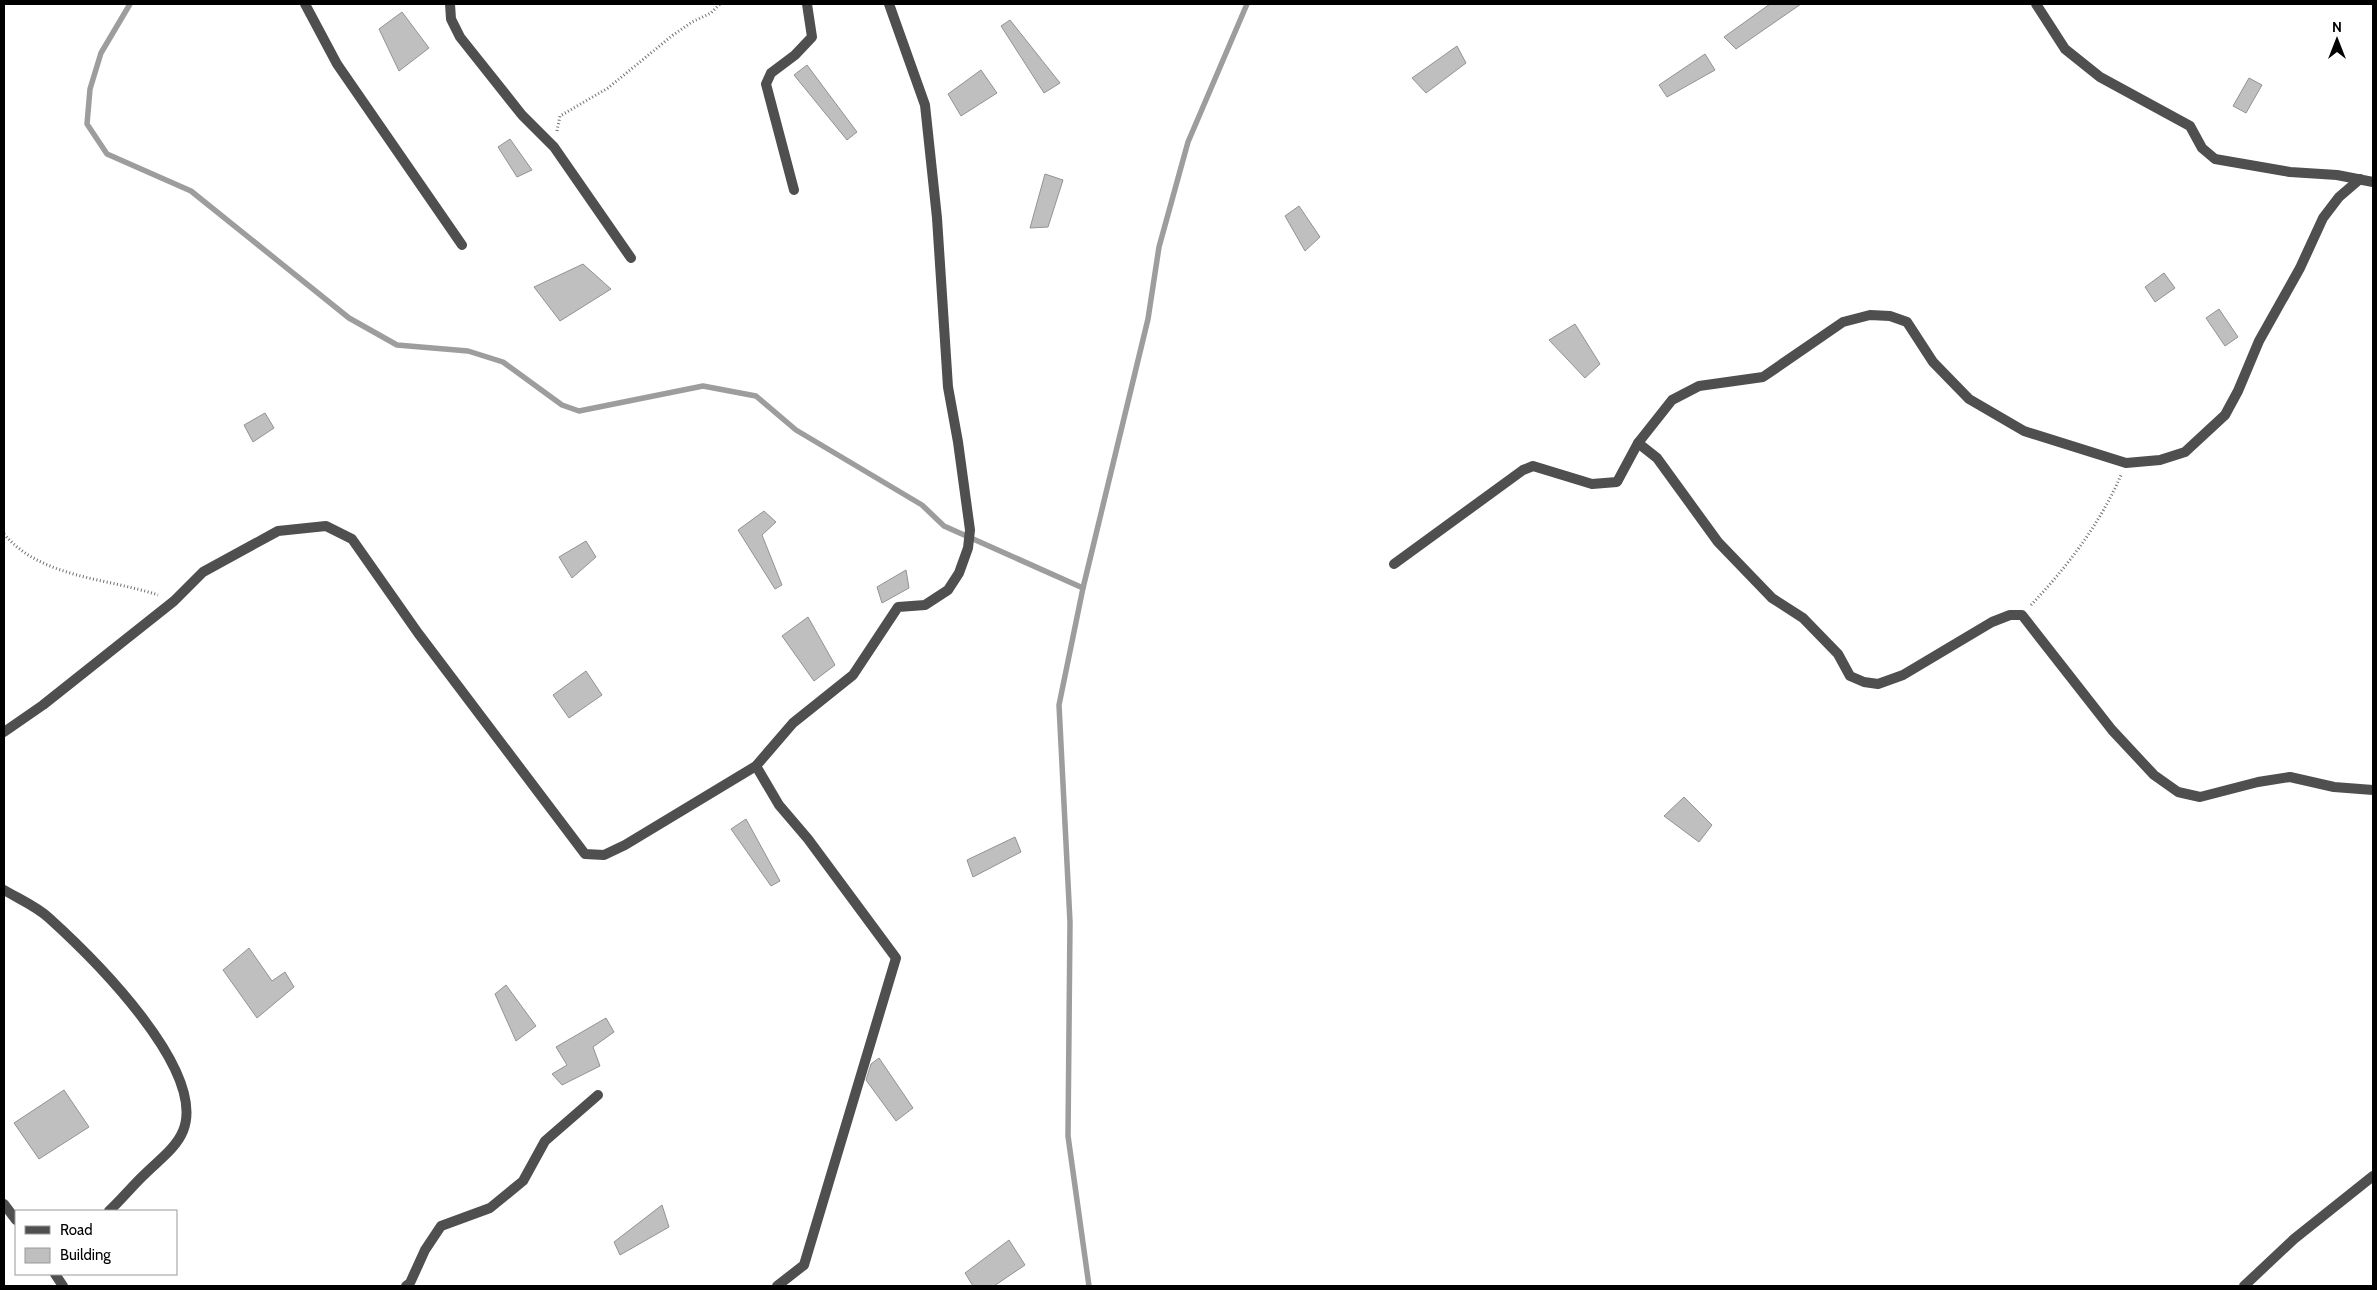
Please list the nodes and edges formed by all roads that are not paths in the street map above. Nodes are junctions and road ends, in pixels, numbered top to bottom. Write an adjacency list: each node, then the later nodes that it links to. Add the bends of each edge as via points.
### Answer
1 (305, 4): 9 (street, via 337,64)
2 (450, 4): 10 (street, via 451,19 460,36 522,115 554,147)
3 (807, 4): 8 (street, via 812,36 796,55 770,73 766,84)
4 (889, 4): 14 (street, via 925,105 937,218 948,387 970,530 968,548 959,573 948,590 925,605 898,607 853,675 793,723)
5 (2036, 4): 6 (street, via 2065,49 2100,77 2190,126 2202,148 2215,159 2290,172)
6 (2360, 179): 7 (street); 11 (street, via 2339,197 2323,218 2224,415 2185,452 2160,460 2126,463 2024,432 1969,399 1933,362 1907,322 1890,316 1870,315 1843,322 1763,377 1699,386 1672,400)
7 (2373, 182)
8 (794, 190)
9 (462, 244)
10 (631, 258)
11 (1638, 443): 12 (street, via 1617,482 1592,484 1533,466 1523,470); 15 (street, via 1657,458 1718,542 1772,598 1803,618 1838,654 1850,676 1878,684 1903,674 1992,622 2010,615 2022,616 2112,730 2154,775 2178,792 2200,797 2290,777 2334,787)
12 (1394, 564)
13 (4, 732): 14 (street, via 43,706 174,601 203,572 278,531 326,526 352,539 418,633 585,854 604,855)
14 (756, 766): 25 (street, via 779,805 896,958 804,1265)
15 (2373, 790)
16 (4, 890): 20 (street, via 48,918 94,963 148,1023 180,1077 186,1103 184,1130 176,1144)
17 (598, 1095): 24 (street, via 545,1140 523,1181 490,1208 442,1226)
18 (2373, 1176): 26 (street, via 2294,1239)
19 (4, 1204): 21 (street)
20 (110, 1210)
21 (15, 1219)
22 (56, 1275): 23 (street)
23 (63, 1286)
24 (406, 1286)
25 (777, 1286)
26 (2244, 1286)

